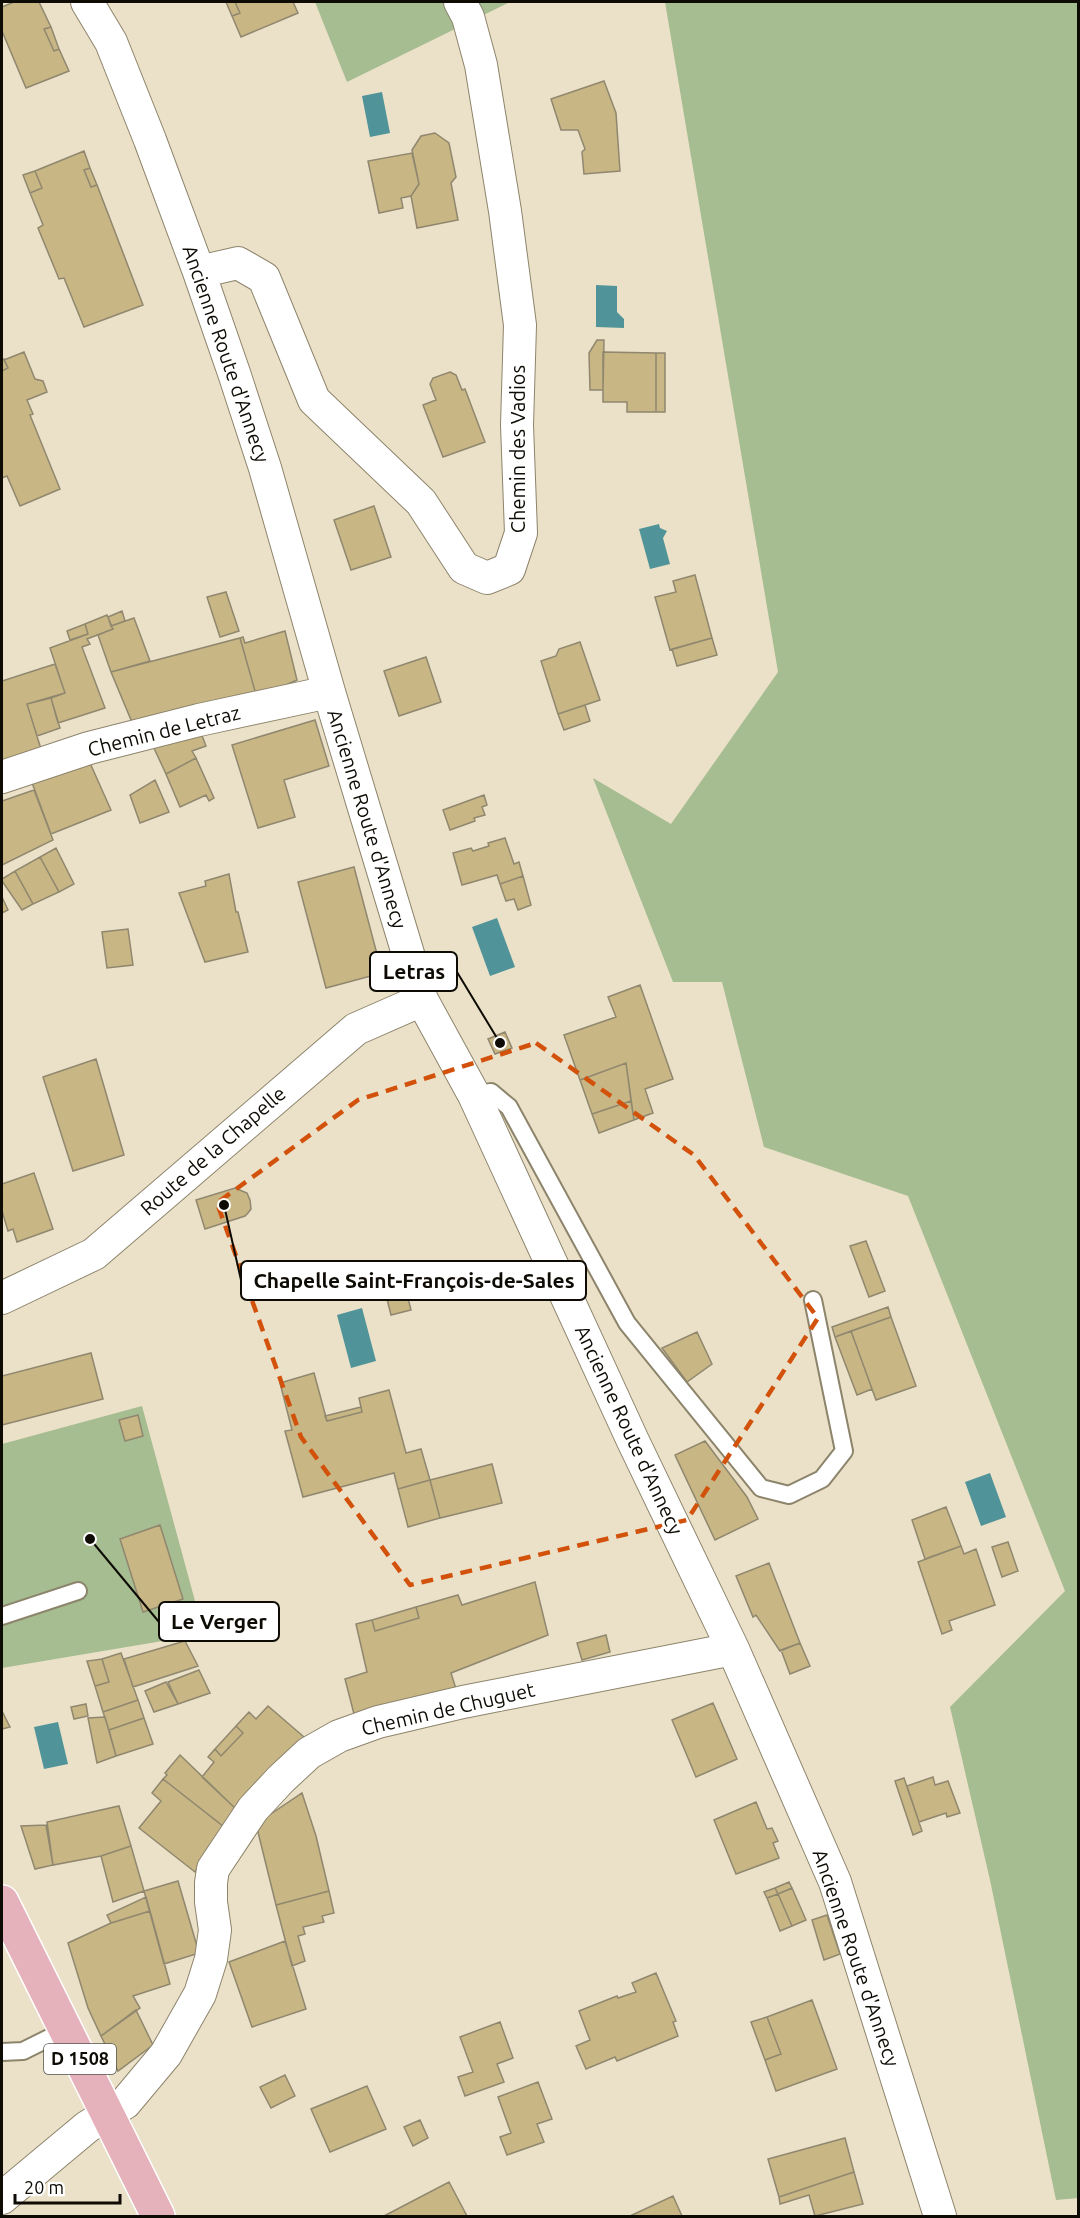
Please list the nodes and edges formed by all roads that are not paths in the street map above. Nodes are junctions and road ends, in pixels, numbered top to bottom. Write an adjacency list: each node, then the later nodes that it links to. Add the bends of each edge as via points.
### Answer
1 (87, 2): 3 (street, Ancienne Route d'Annecy, via 111,42)
2 (460, 2): 3 (street, Chemin des Vadios, via 481,65 520,325 517,425 521,533 509,569 487,578 464,568 421,502 314,400 264,278 238,263)
3 (199, 272): 4 (street, Ancienne Route d'Annecy, via 265,468)
4 (329, 693): 5 (street, Chemin de Letraz, via 89,748); 6 (street, Ancienne Route d'Annecy)
5 (2, 777)
6 (422, 1000): 7 (street, Ancienne Route d'Annecy); 8 (street, Route de la Chapelle, via 356,1029 94,1254)
7 (474, 1095): 9 (lane, via 491,1092 508,1107 627,1323 761,1488 789,1495 822,1479 844,1450); 12 (street, Ancienne Route d'Annecy)
8 (2, 1298)
9 (813, 1300)
10 (78, 1592): 11 (lane)
11 (2, 1616)
12 (733, 1649): 16 (street, Chemin de Chuguet, via 378,1722 339,1736 309,1753 253,1809 213,1869 212,1959 200,1994 166,2054 125,2103); 19 (street, Ancienne Route d'Annecy, via 835,1882)
13 (2, 1902): 14 (main road, D 1508)
14 (65, 2030): 15 (lane, via 23,2050); 16 (main road, D 1508)
15 (2, 2052)
16 (108, 2114): 17 (street, Chemin de Chuguet); 18 (main road, D 1508)
17 (2, 2198)
18 (158, 2217)
19 (940, 2217)

